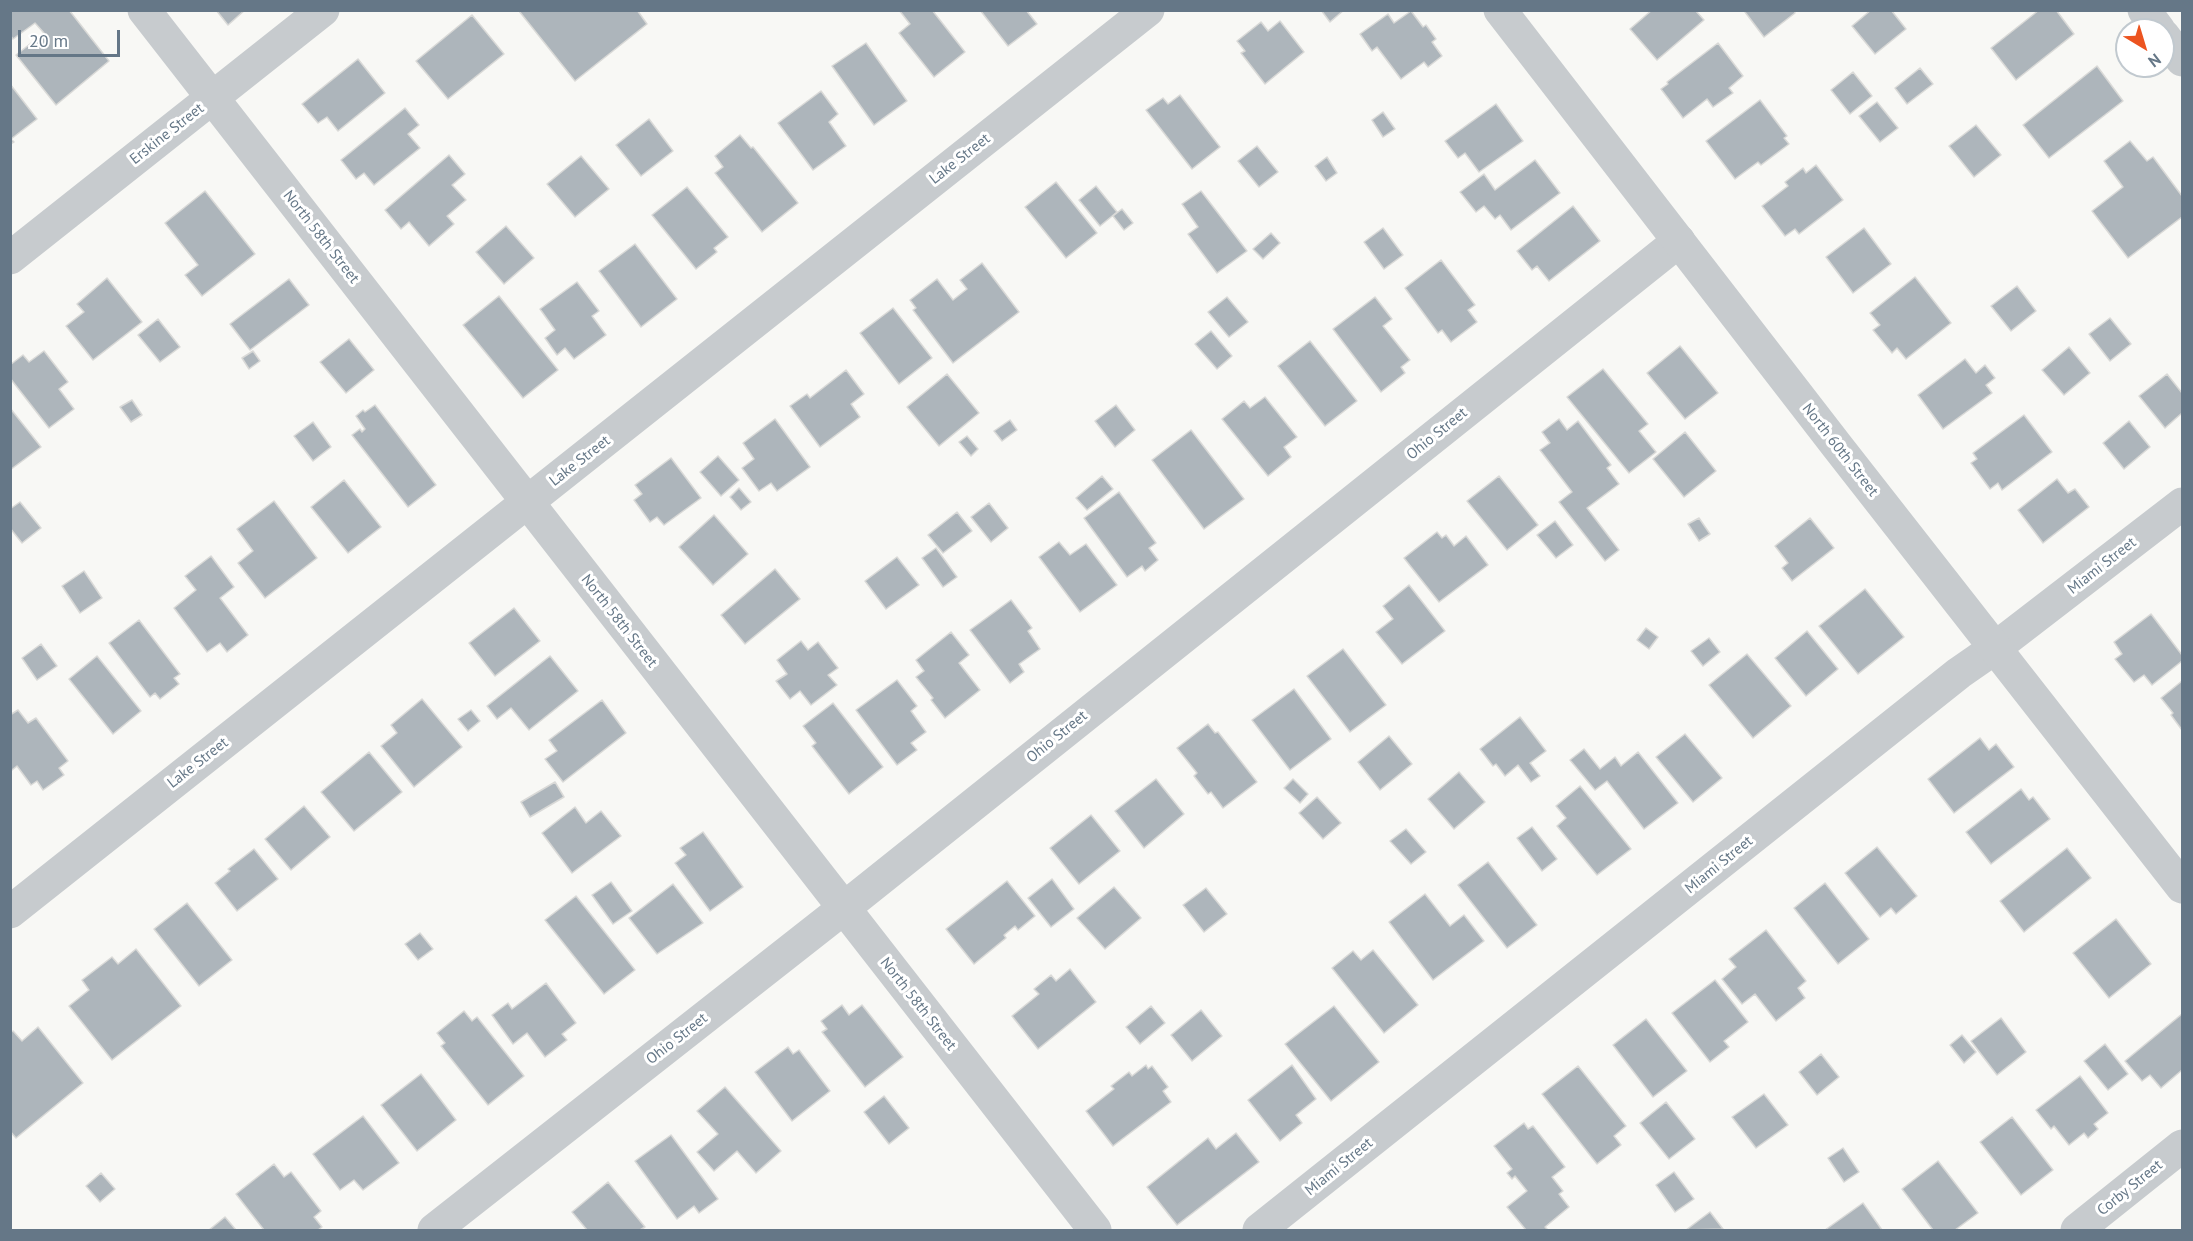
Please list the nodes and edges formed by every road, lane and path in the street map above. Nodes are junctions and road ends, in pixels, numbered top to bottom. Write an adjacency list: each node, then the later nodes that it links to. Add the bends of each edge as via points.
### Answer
1 (144, 10): 5 (street, North 58th Street)
2 (323, 10): 5 (street, Erskine Street)
3 (1148, 10): 8 (street, Lake Street)
4 (1500, 10): 6 (street, North 60th Street)
5 (213, 98): 7 (street, Erskine Street); 8 (street, North 58th Street)
6 (1679, 241): 10 (street, North 60th Street); 12 (street, Ohio Street)
7 (10, 258)
8 (527, 503): 12 (street, North 58th Street); 13 (street, Lake Street)
9 (2182, 504): 10 (street, Miami Street)
10 (1995, 648): 11 (street, North 60th Street); 17 (street, Miami Street)
11 (2182, 888)
12 (844, 908): 15 (street, Ohio Street); 16 (street, North 58th Street)
13 (10, 912)
14 (2182, 1146): 18 (street, Corby Street)
15 (434, 1230)
16 (1095, 1230)
17 (1259, 1230)
18 (2077, 1230)

